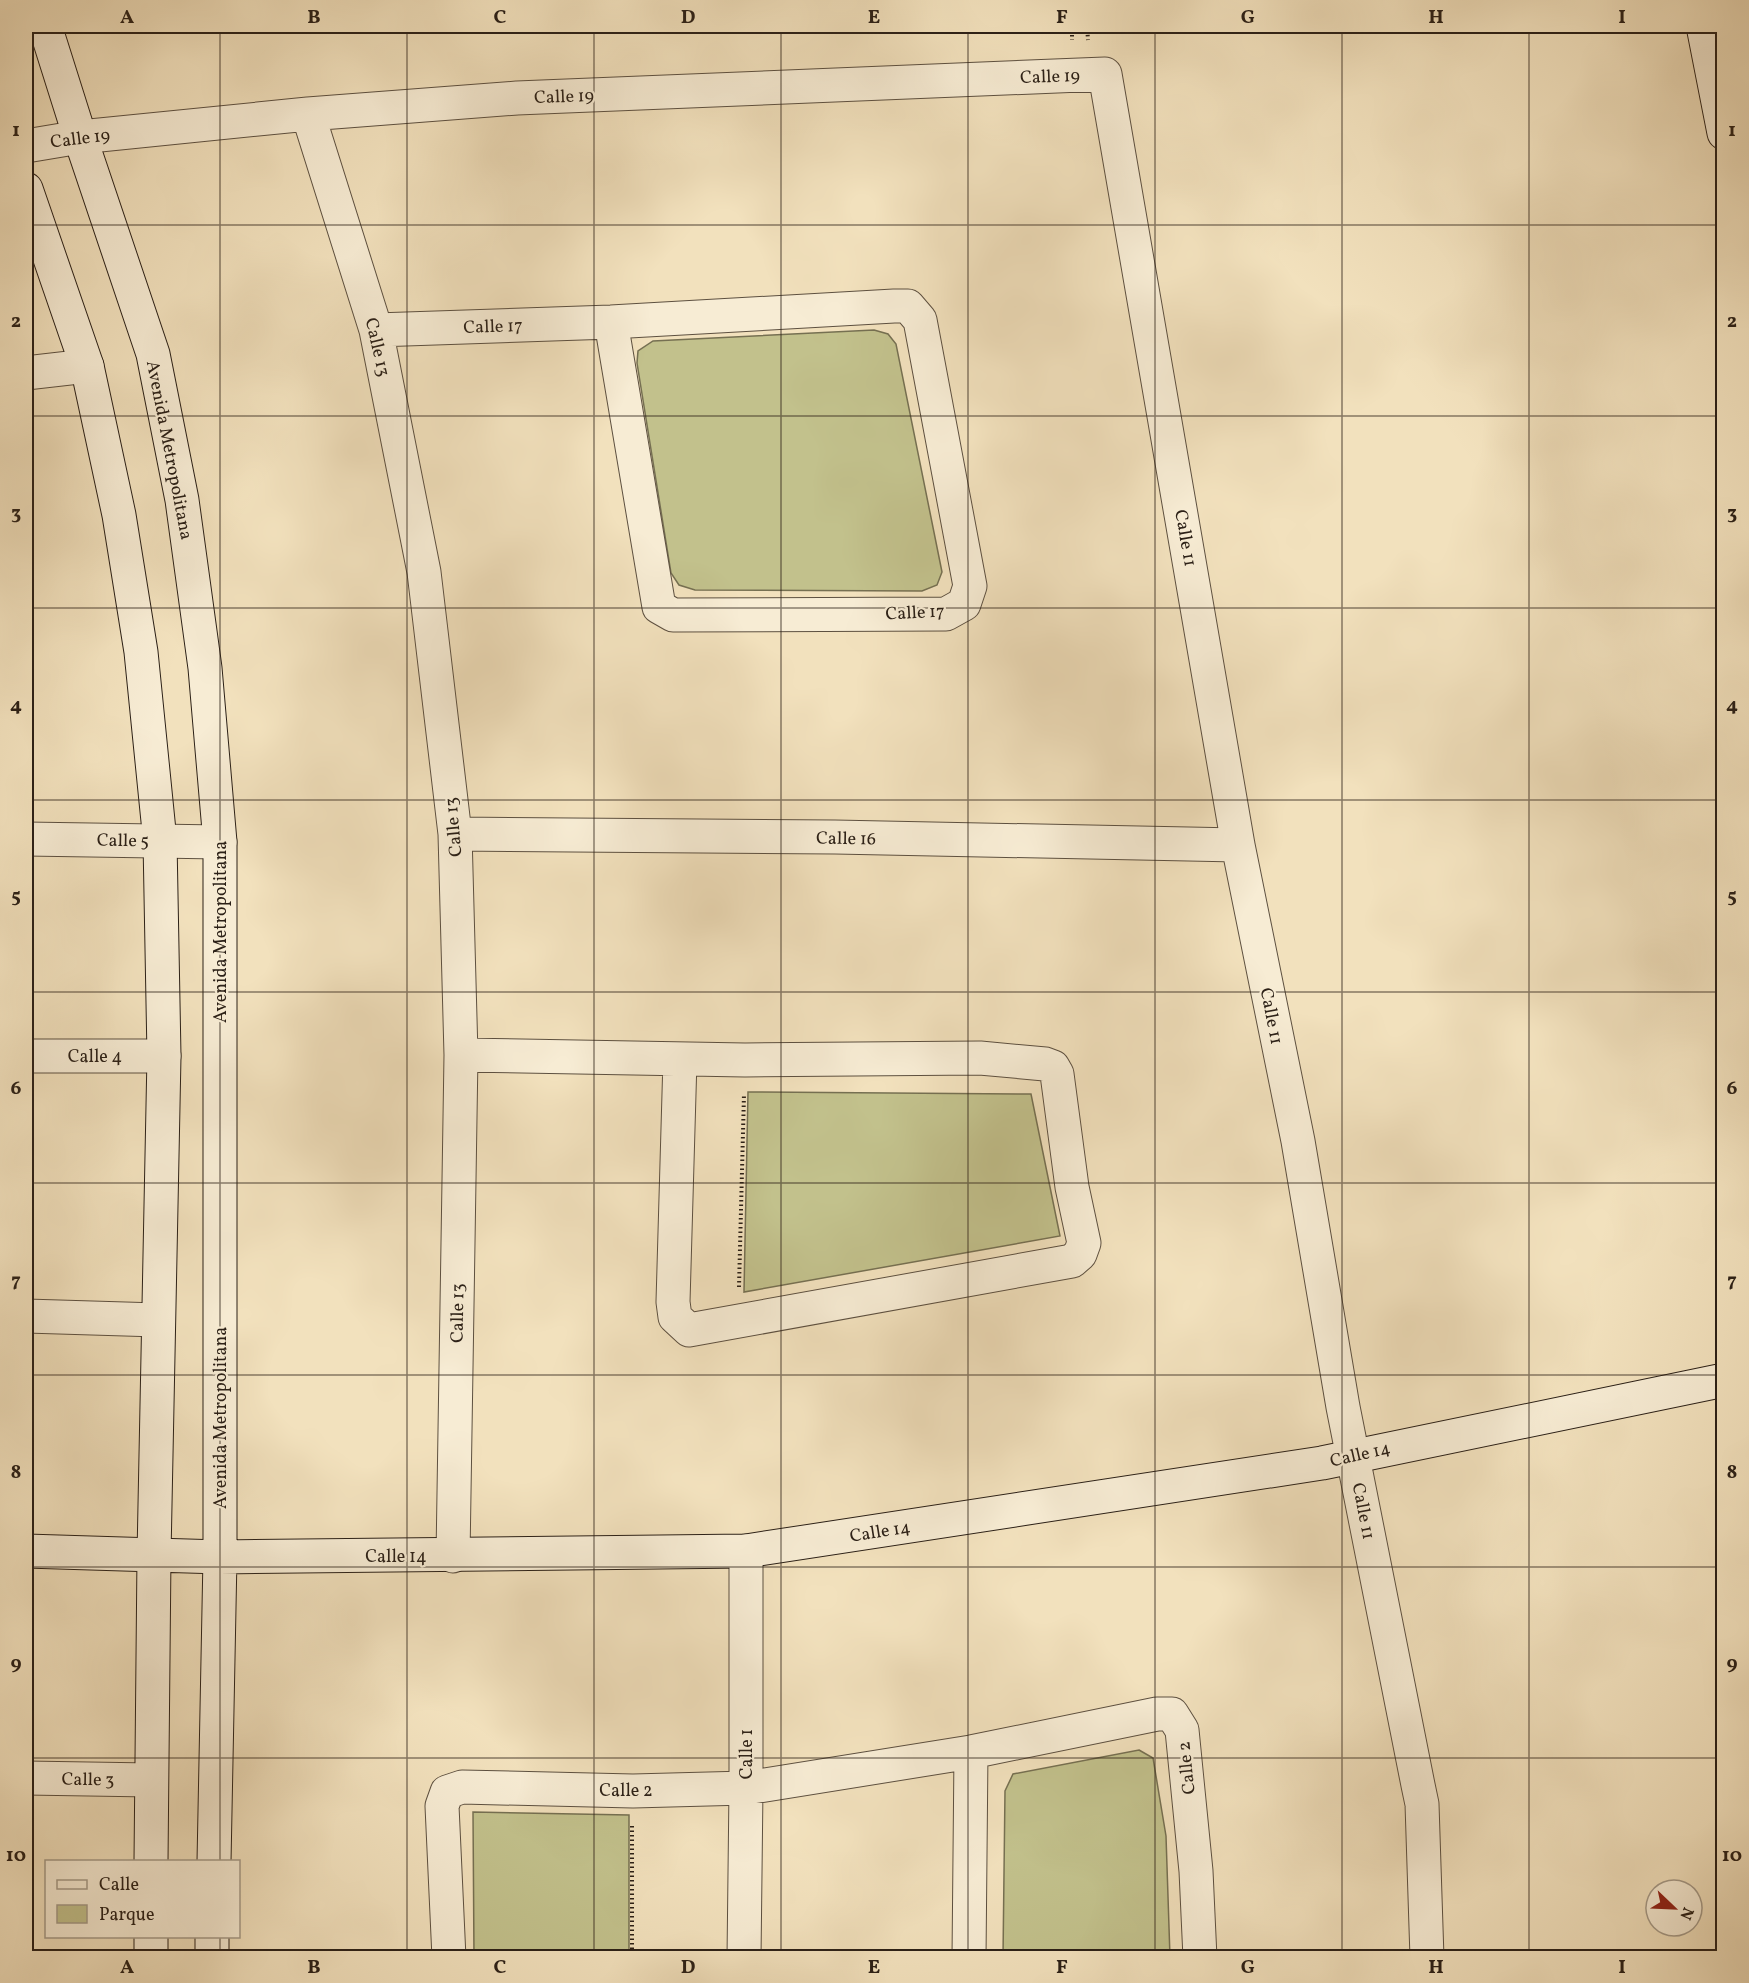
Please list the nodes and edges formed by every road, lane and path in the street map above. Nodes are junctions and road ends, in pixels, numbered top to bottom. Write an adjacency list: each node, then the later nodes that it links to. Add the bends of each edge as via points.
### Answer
1 (45, 26): 6 (street, Avenida Metropolitana)
2 (1703, 26): 5 (street)
3 (1106, 74): 4 (street, Calle 19, via 517,98); 17 (street, Calle 11)
4 (308, 114): 6 (street, Calle 19); 10 (street, Calle 13)
5 (1724, 134)
6 (80, 137): 7 (street, Calle 19); 16 (street, Avenida Metropolitana, via 153,354 184,511 205,668)
7 (26, 146)
8 (26, 189): 11 (street)
9 (610, 322): 9 (street, Calle 17, via 908,306 920,320 970,586 964,604 946,614 673,615 659,607); 10 (street, Calle 17)
10 (376, 330): 13 (street, Calle 13, via 424,572)
11 (87, 366): 12 (street); 15 (street, via 119,515 141,652)
12 (26, 373)
13 (455, 834): 17 (street, Calle 16); 18 (street, Calle 13)
14 (26, 839): 15 (street, Calle 5)
15 (160, 841): 16 (street, Calle 5); 20 (street)
16 (220, 842): 32 (street, Avenida Metropolitana)
17 (1238, 845): 27 (street, Calle 11, via 1298,1142)
18 (461, 1055): 21 (street); 31 (street, Calle 13)
19 (26, 1056): 20 (street, Calle 4)
20 (164, 1056): 24 (street)
21 (680, 1059): 22 (street); 25 (street, via 675,1317 689,1330)
22 (745, 1060): 25 (path); 25 (street, via 980,1058 1053,1067 1084,1243 1072,1261)
23 (26, 1316): 24 (street)
24 (158, 1320): 30 (street)
25 (738, 1321)
26 (1724, 1380): 27 (street, Calle 14)
27 (1353, 1455): 29 (street, Calle 14, via 1322,1463); 49 (street, Calle 11, via 1422,1804)
28 (26, 1551): 30 (street, Calle 14)
29 (746, 1551): 31 (street, Calle 14); 36 (street, Calle 1)
30 (154, 1555): 32 (street, Calle 14); 35 (street)
31 (453, 1556): 32 (street, Calle 14)
32 (220, 1557): 39 (street, Avenida Metropolitana)
33 (971, 1752): 36 (street, Calle 2); 47 (street); 48 (street, Calle 2, via 1172,1714 1182,1730)
34 (26, 1778): 35 (street, Calle 3)
35 (151, 1780): 38 (street)
36 (746, 1788): 37 (street, Calle 2); 46 (street, Calle 1)
37 (633, 1791): 44 (street, Calle 2, via 462,1787 447,1792 442,1806); 45 (path)
38 (151, 1860)
39 (214, 1860)
40 (151, 1938): 42 (street)
41 (212, 1938): 43 (street)
42 (151, 1958)
43 (212, 1958)
44 (449, 1958)
45 (632, 1958)
46 (744, 1958)
47 (969, 1958)
48 (1200, 1958)
49 (1427, 1958)

